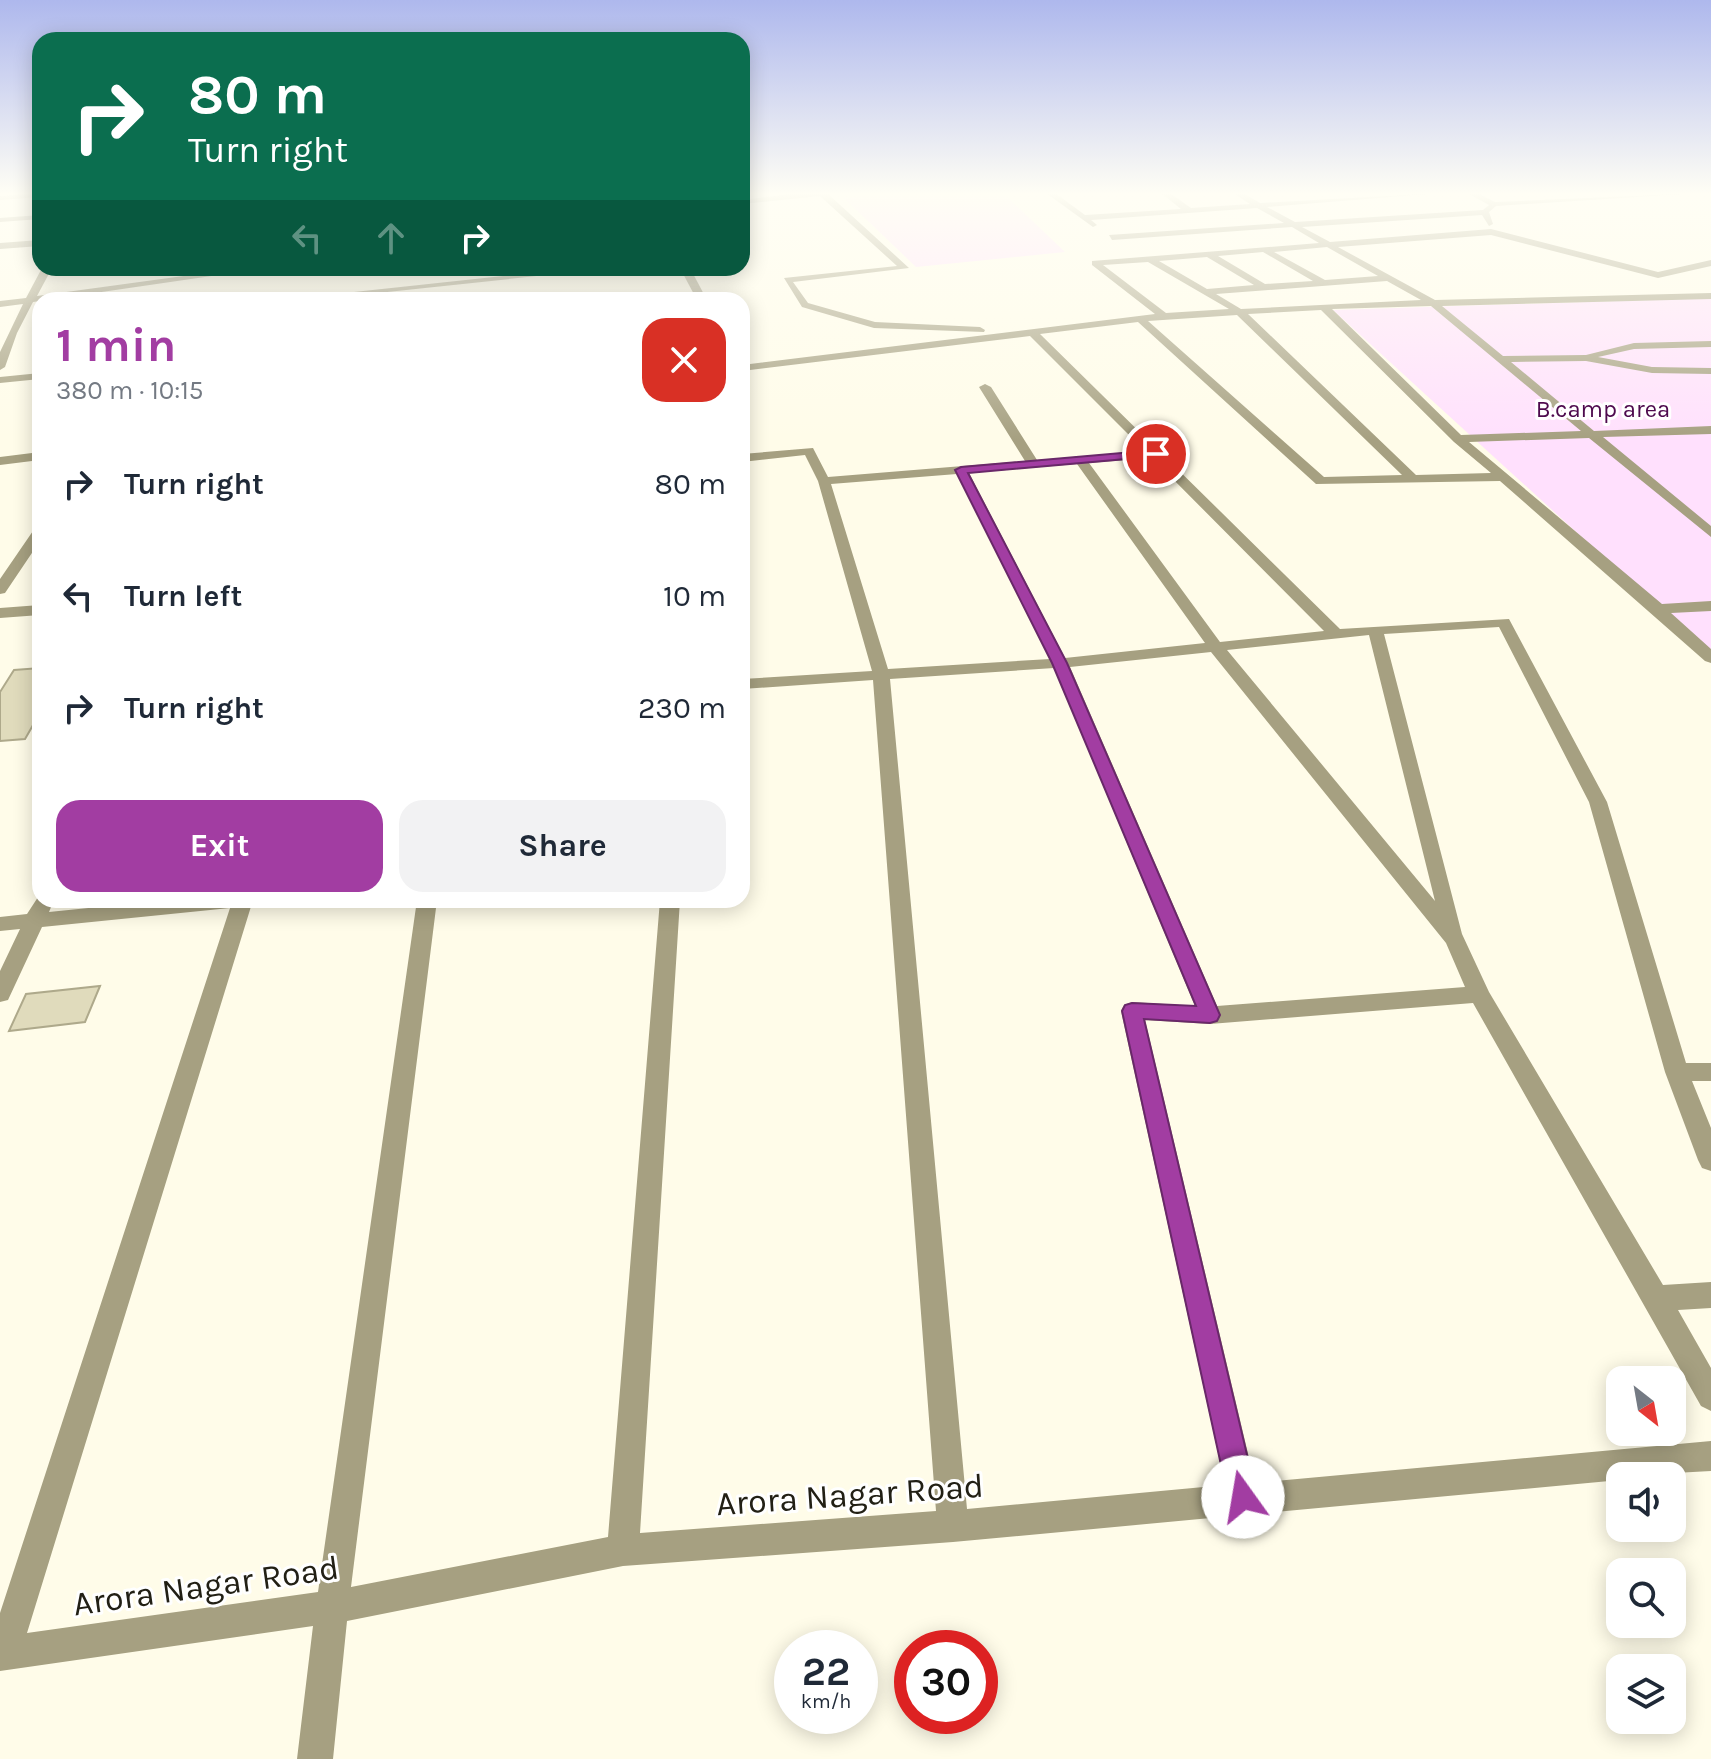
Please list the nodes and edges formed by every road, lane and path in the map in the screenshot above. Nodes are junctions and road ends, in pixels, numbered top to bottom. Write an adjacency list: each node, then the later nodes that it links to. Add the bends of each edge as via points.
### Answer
1 (835, 275): 32 (street, via 787,280 805,305 874,325)
2 (1111, 275): 29 (street)
3 (1174, 275): 17 (street)
4 (1243, 275): 14 (street)
5 (1309, 275): 12 (street)
6 (1383, 275): 11 (street)
7 (1658, 275): 20 (street)
8 (156, 276): 13 (street)
9 (216, 276): 13 (street)
10 (524, 276): 16 (street)
11 (1388, 278): 12 (street); 23 (street)
12 (1323, 283): 14 (street); 25 (street)
13 (153, 287): 15 (street)
14 (1262, 287): 17 (street); 27 (street)
15 (105, 292)
16 (359, 292)
17 (1203, 292): 28 (street)
18 (32, 295): 21 (street)
19 (1711, 296): 20 (street)
20 (1675, 297): 23 (street)
21 (29, 300): 22 (street); 24 (street); 31 (street)
22 (32, 300)
23 (1433, 303): 25 (street); 35 (street)
24 (0, 304)
25 (1355, 305): 26 (street)
26 (1324, 307): 27 (street); 44 (street)
27 (1296, 309): 28 (street)
28 (1240, 312): 29 (street); 53 (street)
29 (1164, 316): 30 (street)
30 (1141, 320): 32 (street); 53 (street, via 1321,481)
31 (6, 333): 36 (street)
32 (1033, 333): 37 (street); 45 (street)
33 (1711, 344): 34 (street, via 1635,346)
34 (1586, 358): 35 (street); 38 (street, via 1652,370)
35 (1501, 359): 43 (street)
36 (0, 367)
37 (750, 367)
38 (1711, 371)
39 (32, 377): 40 (street)
40 (0, 380)
41 (985, 387): 50 (street)
42 (1711, 430): 43 (street)
43 (1591, 434): 44 (street); 56 (street)
44 (1458, 439): 52 (street)
45 (1156, 454): 49 (street); 65 (street)
46 (32, 457): 48 (street)
47 (750, 457): 54 (street, via 809,451)
48 (0, 461)
49 (1081, 461): 50 (street); 66 (street)
50 (1033, 464): 51 (street)
51 (961, 470): 54 (street); 68 (street)
52 (1503, 477): 53 (street); 61 (street)
53 (1414, 480)
54 (824, 481): 69 (street)
55 (1711, 509): 56 (street)
56 (1684, 510): 57 (street)
57 (1711, 533)
58 (32, 543): 59 (street)
59 (0, 590)
60 (1711, 606): 61 (street)
61 (1658, 609): 67 (street)
62 (32, 611): 63 (street)
63 (0, 613)
64 (1375, 630): 65 (street); 77 (street); 81 (street, via 1504,622 1598,802)
65 (1336, 634): 66 (street)
66 (1215, 646): 68 (street); 77 (street)
67 (1711, 658)
68 (1060, 663): 69 (street); 80 (street)
69 (881, 674): 70 (street); 89 (street)
70 (750, 683)
71 (63, 908): 75 (street)
72 (238, 908): 92 (street)
73 (426, 908): 91 (street)
74 (669, 908): 90 (street)
75 (41, 909): 76 (street); 78 (street)
76 (0, 924)
77 (1455, 940): 79 (street)
78 (0, 994)
79 (1479, 994): 80 (street); 85 (street)
80 (1210, 1015): 88 (street, via 1132,1011)
81 (1677, 1072): 82 (street); 83 (street)
82 (1711, 1072)
83 (1711, 1160)
84 (1711, 1295): 85 (street)
85 (1656, 1298): 86 (street)
86 (1711, 1396)
87 (1711, 1456): 88 (street, Arora Nagar Road)
88 (1243, 1497): 89 (street, Arora Nagar Road)
89 (953, 1526): 90 (street, Arora Nagar Road)
90 (623, 1550): 91 (street, Arora Nagar Road)
91 (332, 1607): 92 (street, Arora Nagar Road); 93 (street)
92 (2, 1654)
93 (315, 1759)

